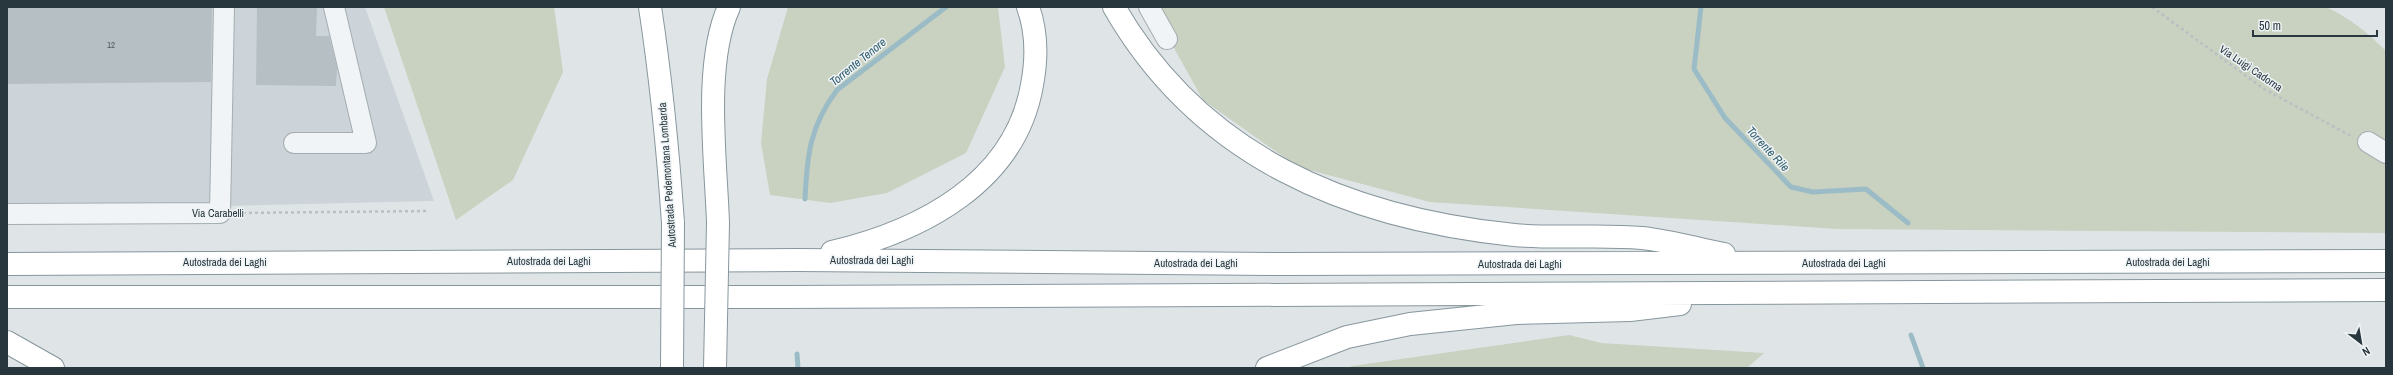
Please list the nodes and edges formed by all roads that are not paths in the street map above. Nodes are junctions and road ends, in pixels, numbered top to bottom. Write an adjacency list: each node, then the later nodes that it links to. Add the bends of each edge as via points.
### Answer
1 (224, 7): 12 (street, Via Carabelli, via 220,213)
2 (334, 7): 10 (street, via 366,143)
3 (650, 7): 22 (highway, Autostrada Pedemontana Lombarda, bridge, via 666,134 673,223)
4 (730, 7): 23 (highway, bridge, via 724,19 716,66 714,121 718,223)
5 (1028, 7): 13 (highway, via 1034,23 1036,64 1029,103 1011,144 989,173 957,200 916,224 866,244)
6 (1114, 7): 16 (highway, via 1133,38 1156,67 1211,123 1248,151 1316,188 1383,211 1444,225 1515,235 1643,238)
7 (1148, 7): 8 (street)
8 (1168, 39)
9 (2368, 142): 11 (street)
10 (294, 143)
11 (2386, 153)
12 (7, 214)
13 (798, 260): 15 (highway, Autostrada dei Laghi); 16 (highway, Autostrada dei Laghi, via 1277,264)
14 (2386, 261): 16 (highway, Autostrada dei Laghi)
15 (7, 264)
16 (1775, 264)
17 (2386, 290): 18 (highway)
18 (1774, 292): 19 (highway, via 785,297); 24 (highway, via 1630,310 1516,313 1410,324 1347,337)
19 (7, 297)
20 (7, 342): 21 (highway)
21 (53, 368)
22 (672, 368)
23 (715, 368)
24 (1267, 368)

